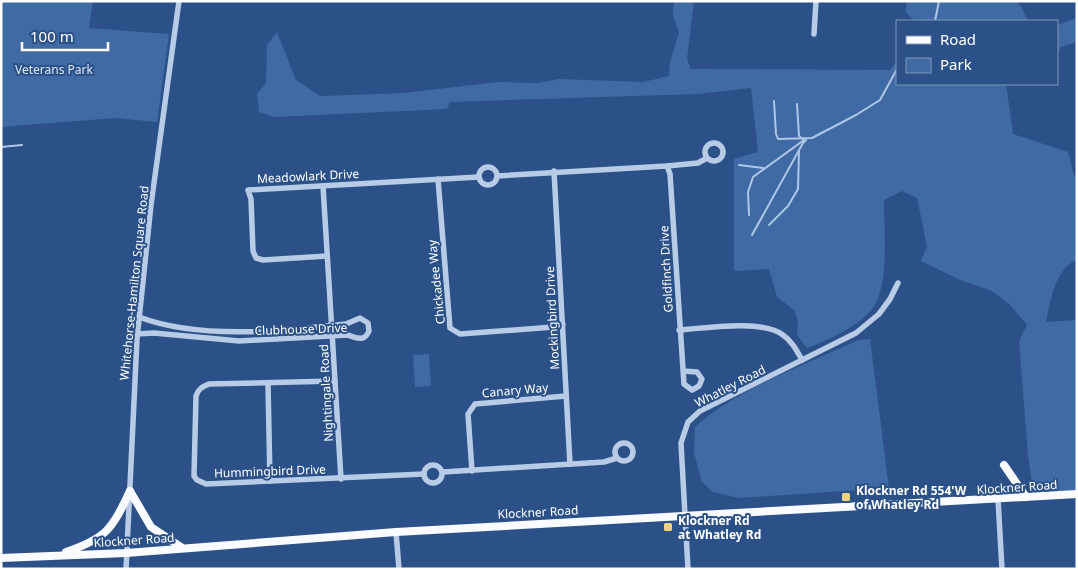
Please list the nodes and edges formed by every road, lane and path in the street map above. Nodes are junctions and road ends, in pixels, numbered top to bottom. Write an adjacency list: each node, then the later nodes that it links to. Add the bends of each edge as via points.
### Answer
1 (179, 1): 13 (street, Whitehorse-Hamilton Square Road)
2 (816, 1): 3 (street)
3 (814, 34)
4 (707, 158): 5 (street, Meadowlark Drive, via 698,163)
5 (667, 166): 6 (street, Meadowlark Drive); 18 (street, Goldfinch Drive)
6 (554, 171): 8 (street, Meadowlark Drive); 14 (street, Mockingbird Drive)
7 (479, 176): 8 (street, Meadowlark Drive, via 480,171 488,167 493,168); 8 (street, Meadowlark Drive, via 480,182 488,185 494,183); 9 (street, Meadowlark Drive)
8 (497, 176)
9 (438, 179): 10 (street, Meadowlark Drive); 14 (street, Chickadee Way, via 450,328 460,334)
10 (323, 186): 11 (street, Nightingale Road); 11 (street, Meadowlark Drive, via 248,190 256,258)
11 (327, 256): 16 (street, Nightingale Road)
12 (898, 283): 23 (street, Whatley Road, via 890,299 865,327)
13 (139, 317): 15 (street, Clubhouse Drive); 19 (street, Whitehorse-Hamilton Square Road)
14 (563, 324): 27 (street, Mockingbird Drive)
15 (180, 326): 17 (street, Clubhouse Drive); 21 (street)
16 (332, 326): 17 (street, Clubhouse Drive, via 250,331); 20 (street, Nightingale Road); 20 (street, Clubhouse Drive, via 360,318 369,328 368,335 359,339)
17 (204, 329): 22 (street)
18 (679, 330): 23 (street, via 769,328 788,339); 24 (street, Goldfinch Drive)
19 (137, 334): 21 (street, Clubhouse Drive); 36 (street, Whitehorse-Hamilton Square Road)
20 (332, 335): 22 (street, Clubhouse Drive, via 240,341); 25 (street, Nightingale Road)
21 (179, 336): 22 (street, Clubhouse Drive)
22 (203, 339)
23 (802, 360): 40 (street, Whatley Road, via 700,411 688,422 681,443)
24 (683, 371)
25 (335, 381): 26 (street, Hummingbird Drive); 34 (street, Nightingale Road)
26 (268, 384): 35 (street); 35 (street, Hummingbird Drive, via 209,384 198,391 194,476 206,484)
27 (566, 396): 29 (street, Mockingbird Drive); 31 (street, Canary Way, via 474,404 468,414)
28 (617, 458): 29 (street, Hummingbird Drive)
29 (570, 464): 31 (street, Hummingbird Drive)
30 (1004, 465): 38 (main road)
31 (472, 471): 32 (street, Hummingbird Drive)
32 (443, 472): 33 (street, Hummingbird Drive, via 434,464 426,468); 33 (street, Hummingbird Drive, via 442,478 434,483)
33 (424, 474): 34 (street, Hummingbird Drive)
34 (341, 479): 35 (street, Hummingbird Drive)
35 (270, 481)
36 (130, 491): 42 (main road, via 151,527); 43 (street, Whitehorse-Hamilton Square Road); 44 (main road, via 114,524 100,537)
37 (1077, 494): 38 (main road, Klockner Road)
38 (1026, 498): 39 (main road, Klockner Road)
39 (998, 499): 40 (main road, Klockner Road); 49 (street)
40 (686, 515): 41 (main road, Klockner Road); 48 (street, Whatley Road)
41 (396, 532): 42 (main road, Klockner Road); 47 (street)
42 (181, 548): 43 (main road, Klockner Road)
43 (126, 553): 44 (main road, Klockner Road); 46 (street, Whitehorse-Hamilton Square Road)
44 (57, 556): 45 (main road, Klockner Road)
45 (1, 558)
46 (126, 569)
47 (398, 569)
48 (688, 569)
49 (1002, 569)

